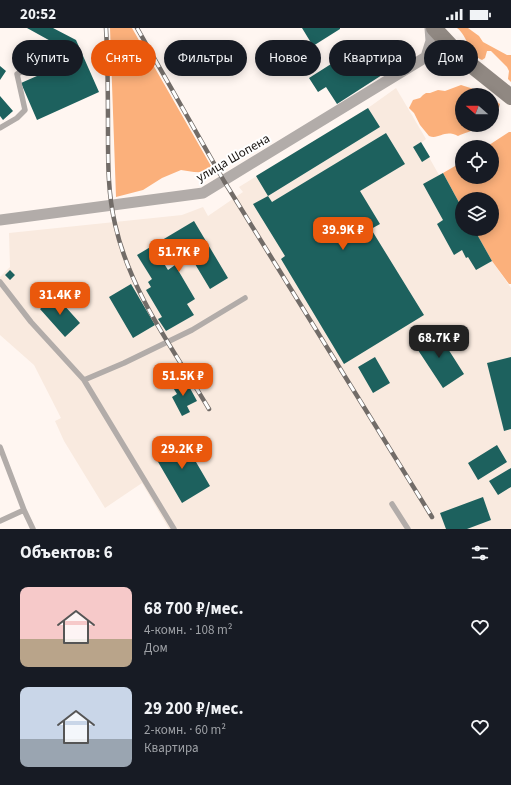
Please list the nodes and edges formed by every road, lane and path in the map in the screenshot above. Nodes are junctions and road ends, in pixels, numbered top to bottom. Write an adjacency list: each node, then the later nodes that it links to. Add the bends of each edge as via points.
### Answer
1 (430, 28): 3 (street)
2 (434, 28): 4 (main road)
3 (431, 40)
4 (445, 40)
5 (424, 58): 10 (street, улица Шопена, via 203,193)
6 (478, 71): 8 (main road)
7 (17, 76): 9 (lane, via 25,110)
8 (511, 97)
9 (0, 128)
10 (0, 220)
11 (0, 282): 13 (lane, via 31,322)
12 (245, 298): 13 (lane, via 192,330)
13 (84, 380): 19 (lane)
14 (0, 447): 16 (lane)
15 (392, 504): 20 (lane)
16 (24, 510): 17 (lane); 18 (lane)
17 (0, 521)
18 (33, 529)
19 (174, 529)
20 (408, 529)

